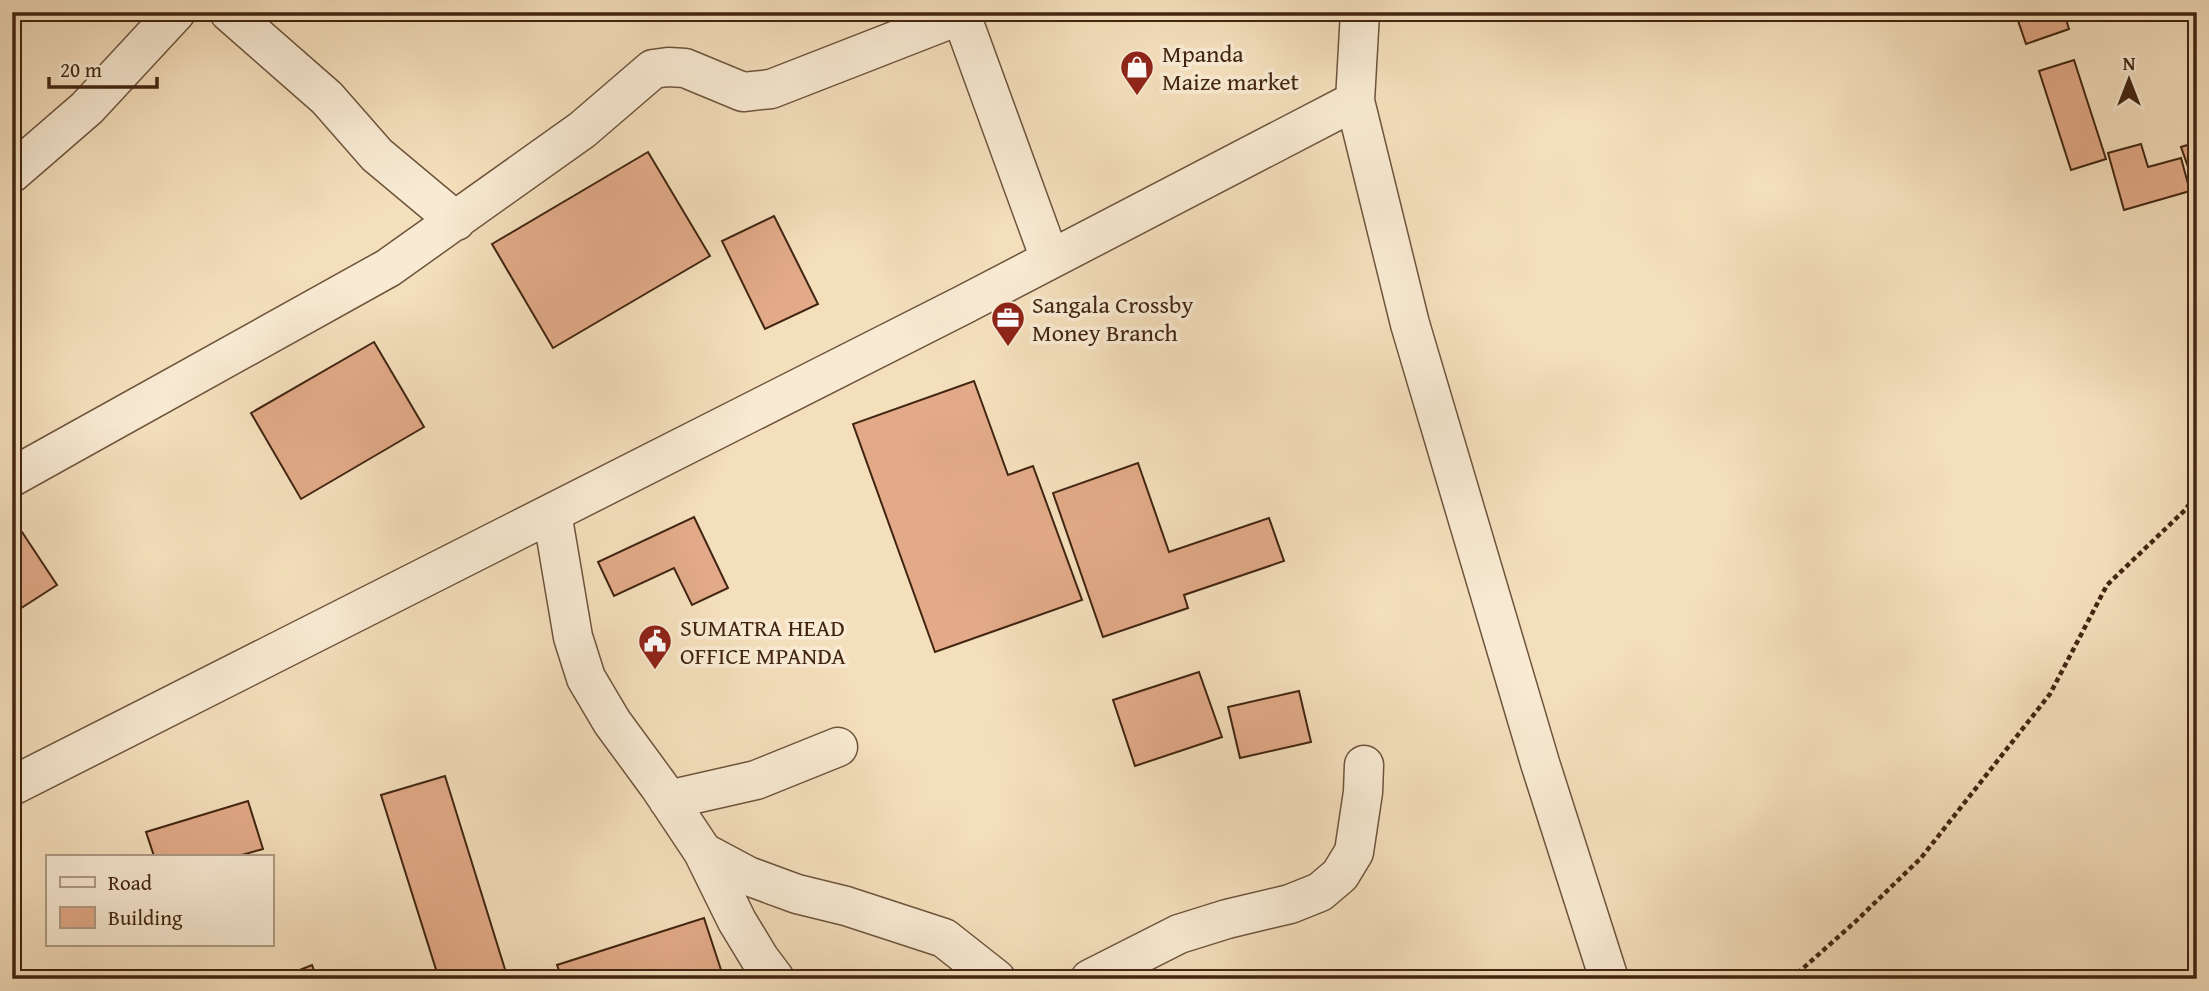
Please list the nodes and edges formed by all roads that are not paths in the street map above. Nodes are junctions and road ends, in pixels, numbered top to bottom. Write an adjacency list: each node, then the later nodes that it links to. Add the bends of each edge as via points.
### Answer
1 (177, 12): 6 (street, via 86,108)
2 (229, 12): 7 (street, via 327,98 377,155)
3 (1360, 12): 5 (street)
4 (961, 14): 7 (street, via 771,89 743,92 685,68 653,69 582,130); 8 (street)
5 (1355, 101): 8 (street); 19 (street, via 1410,324)
6 (12, 173)
7 (456, 221): 9 (street, via 388,268)
8 (1050, 259): 10 (street)
9 (12, 477)
10 (552, 513): 13 (street); 14 (street, via 573,638 586,678)
11 (838, 747): 14 (street, via 756,780)
12 (1363, 765): 18 (street, via 1354,852 1340,875 1320,892 1178,934)
13 (12, 786)
14 (668, 800): 15 (street)
15 (703, 852): 16 (street, via 737,921); 17 (street, via 748,876 797,894 846,905 944,938)
16 (775, 979)
17 (996, 979)
18 (1090, 979)
19 (1609, 979)

